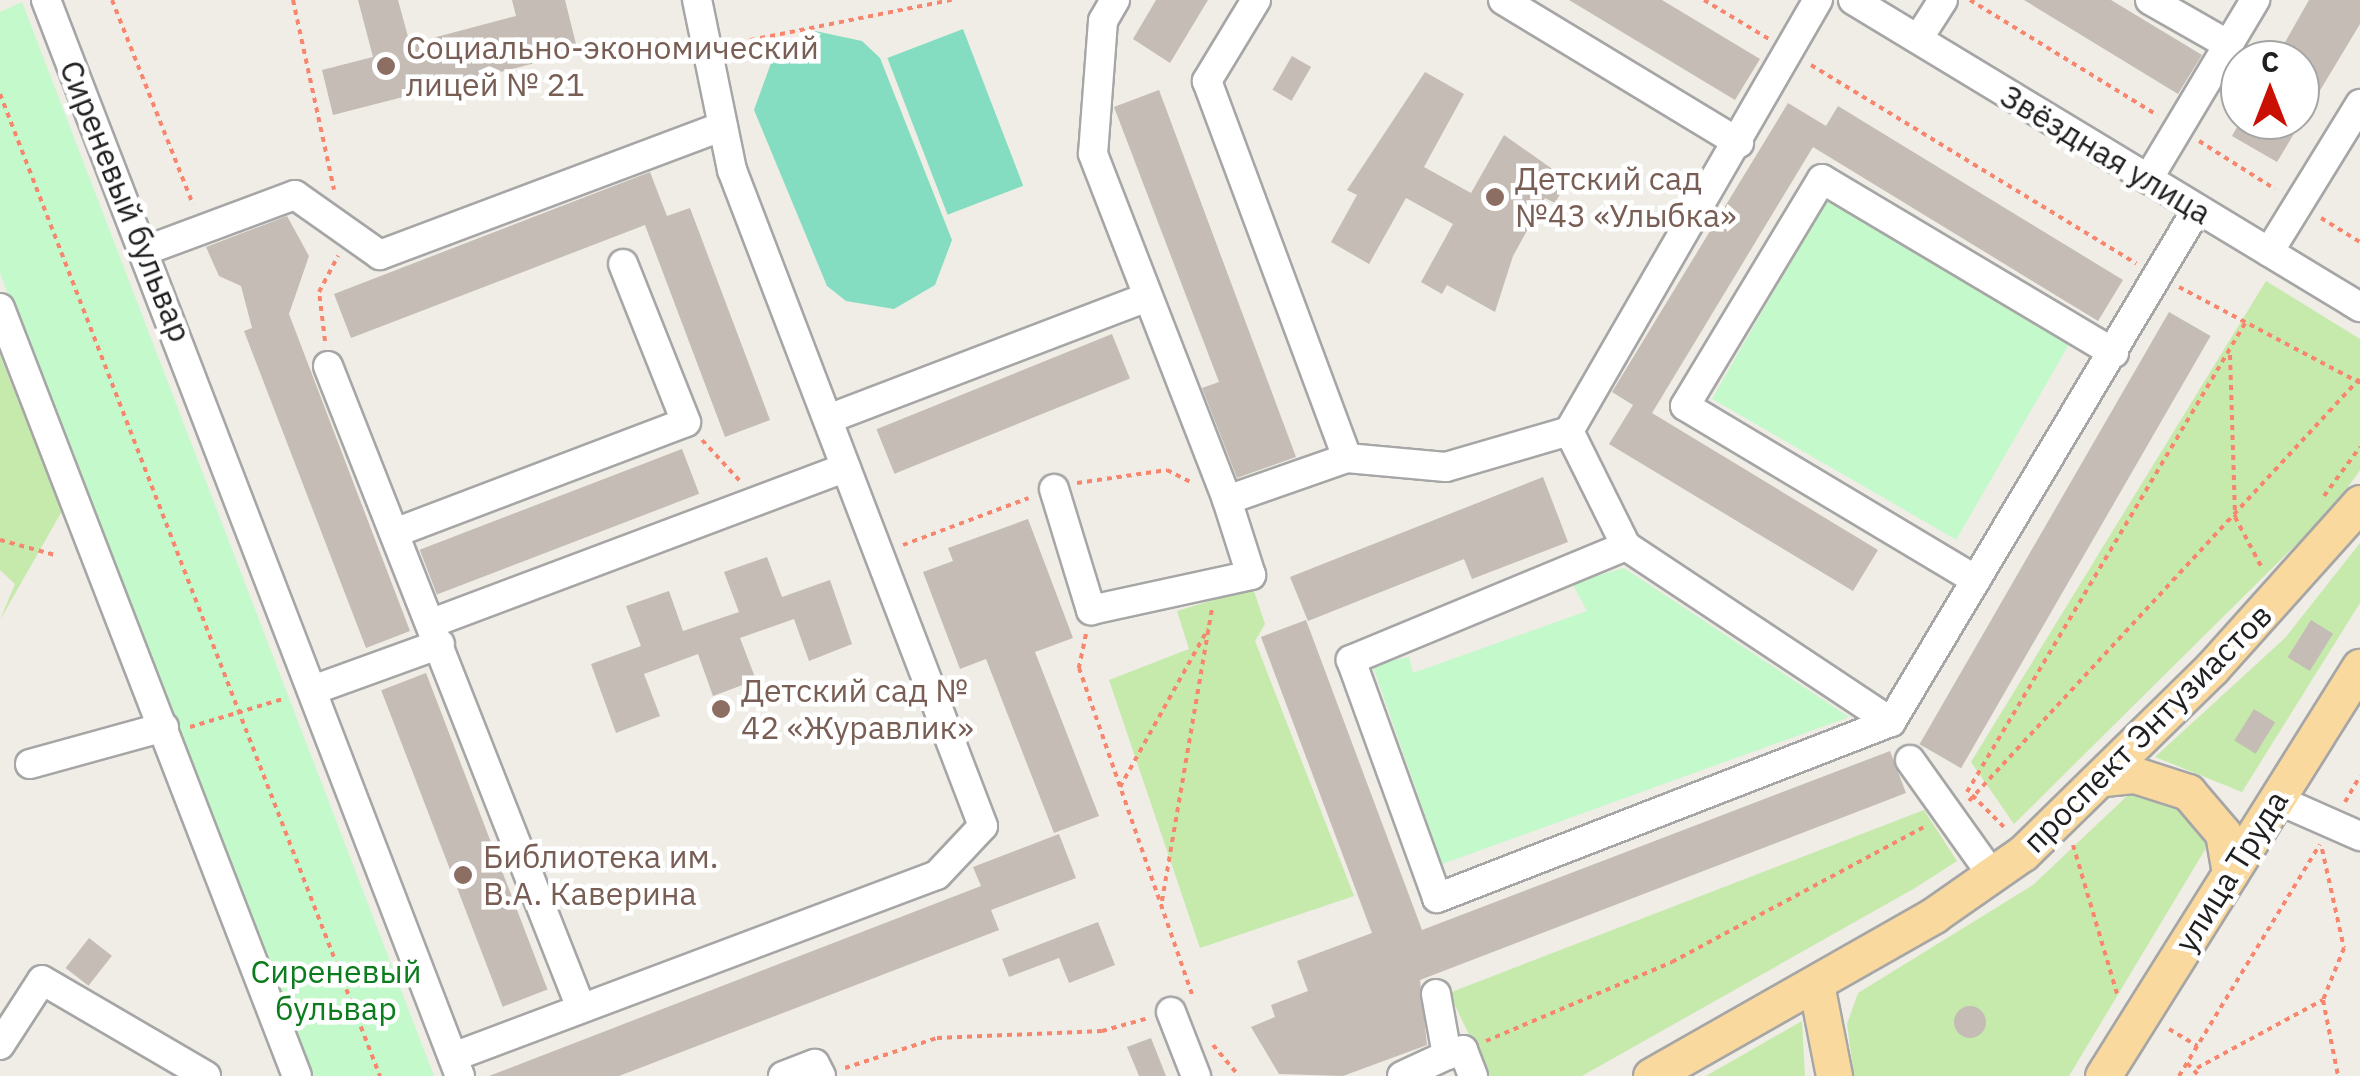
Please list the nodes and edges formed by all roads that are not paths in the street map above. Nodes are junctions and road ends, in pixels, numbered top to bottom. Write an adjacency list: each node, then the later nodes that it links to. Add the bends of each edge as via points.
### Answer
1 (46, 0): 20 (street, Сиреневый бульвар)
2 (697, 0): 16 (street)
3 (1115, 0): 23 (street, via 1102,21 1094,154)
4 (1256, 0): 30 (street, via 1207,81)
5 (1503, 0): 17 (street)
6 (1818, 0): 17 (street, via 1785,49)
7 (1852, 0): 11 (street, Звёздная улица)
8 (1943, 0): 11 (street)
9 (2150, 0): 12 (street)
10 (2255, 0): 13 (street)
11 (1918, 40): 18 (street, Звёздная улица)
12 (2220, 40)
13 (2230, 40)
14 (2220, 56): 18 (street)
15 (2360, 104): 21 (street)
16 (723, 126): 20 (street, via 380,255 295,195); 28 (street)
17 (1739, 143): 29 (street)
18 (2148, 179): 19 (street, Звёздная улица)
19 (2197, 208): 21 (street, Звёздная улица); 26 (street, via 2152,273)
20 (147, 250): 40 (street, Сиреневый бульвар)
21 (2269, 252): 24 (street, Звёздная улица)
22 (623, 264): 35 (street, via 686,422)
23 (1148, 297): 28 (street); 33 (street)
24 (2360, 307)
25 (0, 308): 42 (street)
26 (2114, 354): 37 (street); 37 (street, via 1822,179 1686,406)
27 (328, 366): 35 (street)
28 (828, 420): 31 (street)
29 (1569, 431): 30 (street, via 1446,467); 36 (street)
30 (1347, 458): 33 (street)
31 (846, 467): 38 (street); 53 (street, via 983,826 937,875)
32 (1054, 489): 33 (street, via 1091,610 1251,575)
33 (1226, 500)
34 (2360, 503): 45 (main road, проспект Энтузиастов)
35 (397, 532): 38 (street)
36 (1626, 546): 41 (street); 41 (street, via 1351,660 1438,898)
37 (1976, 580): 41 (street)
38 (436, 633): 40 (street); 53 (street)
39 (2360, 667): 46 (main road, улица Труда)
40 (313, 690): 56 (street, Сиреневый бульвар)
41 (1892, 722)
42 (165, 730): 44 (street); 58 (street)
43 (1910, 760): 49 (street, via 1958,809)
44 (30, 764)
45 (2104, 778): 48 (main road, via 2135,775 2188,792 2223,832); 49 (main road, проспект Энтузиастов)
46 (2276, 799): 47 (street, via 2326,833); 48 (main road, улица Труда)
47 (2360, 836)
48 (2230, 872): 65 (main road, улица Труда)
49 (1992, 874): 50 (main road, проспект Энтузиастов)
50 (1816, 984): 63 (main road, проспект Энтузиастов); 64 (main road)
51 (1436, 994): 55 (street)
52 (1182, 1006): 61 (street)
53 (581, 1008): 56 (street)
54 (0, 1045): 57 (street, via 42,980)
55 (1461, 1060): 62 (street)
56 (456, 1066)
57 (206, 1076)
58 (297, 1076)
59 (783, 1076): 60 (street, via 815,1064)
60 (821, 1076)
61 (1196, 1076)
62 (1402, 1076)
63 (1651, 1076)
64 (1834, 1076)
65 (2103, 1076)

